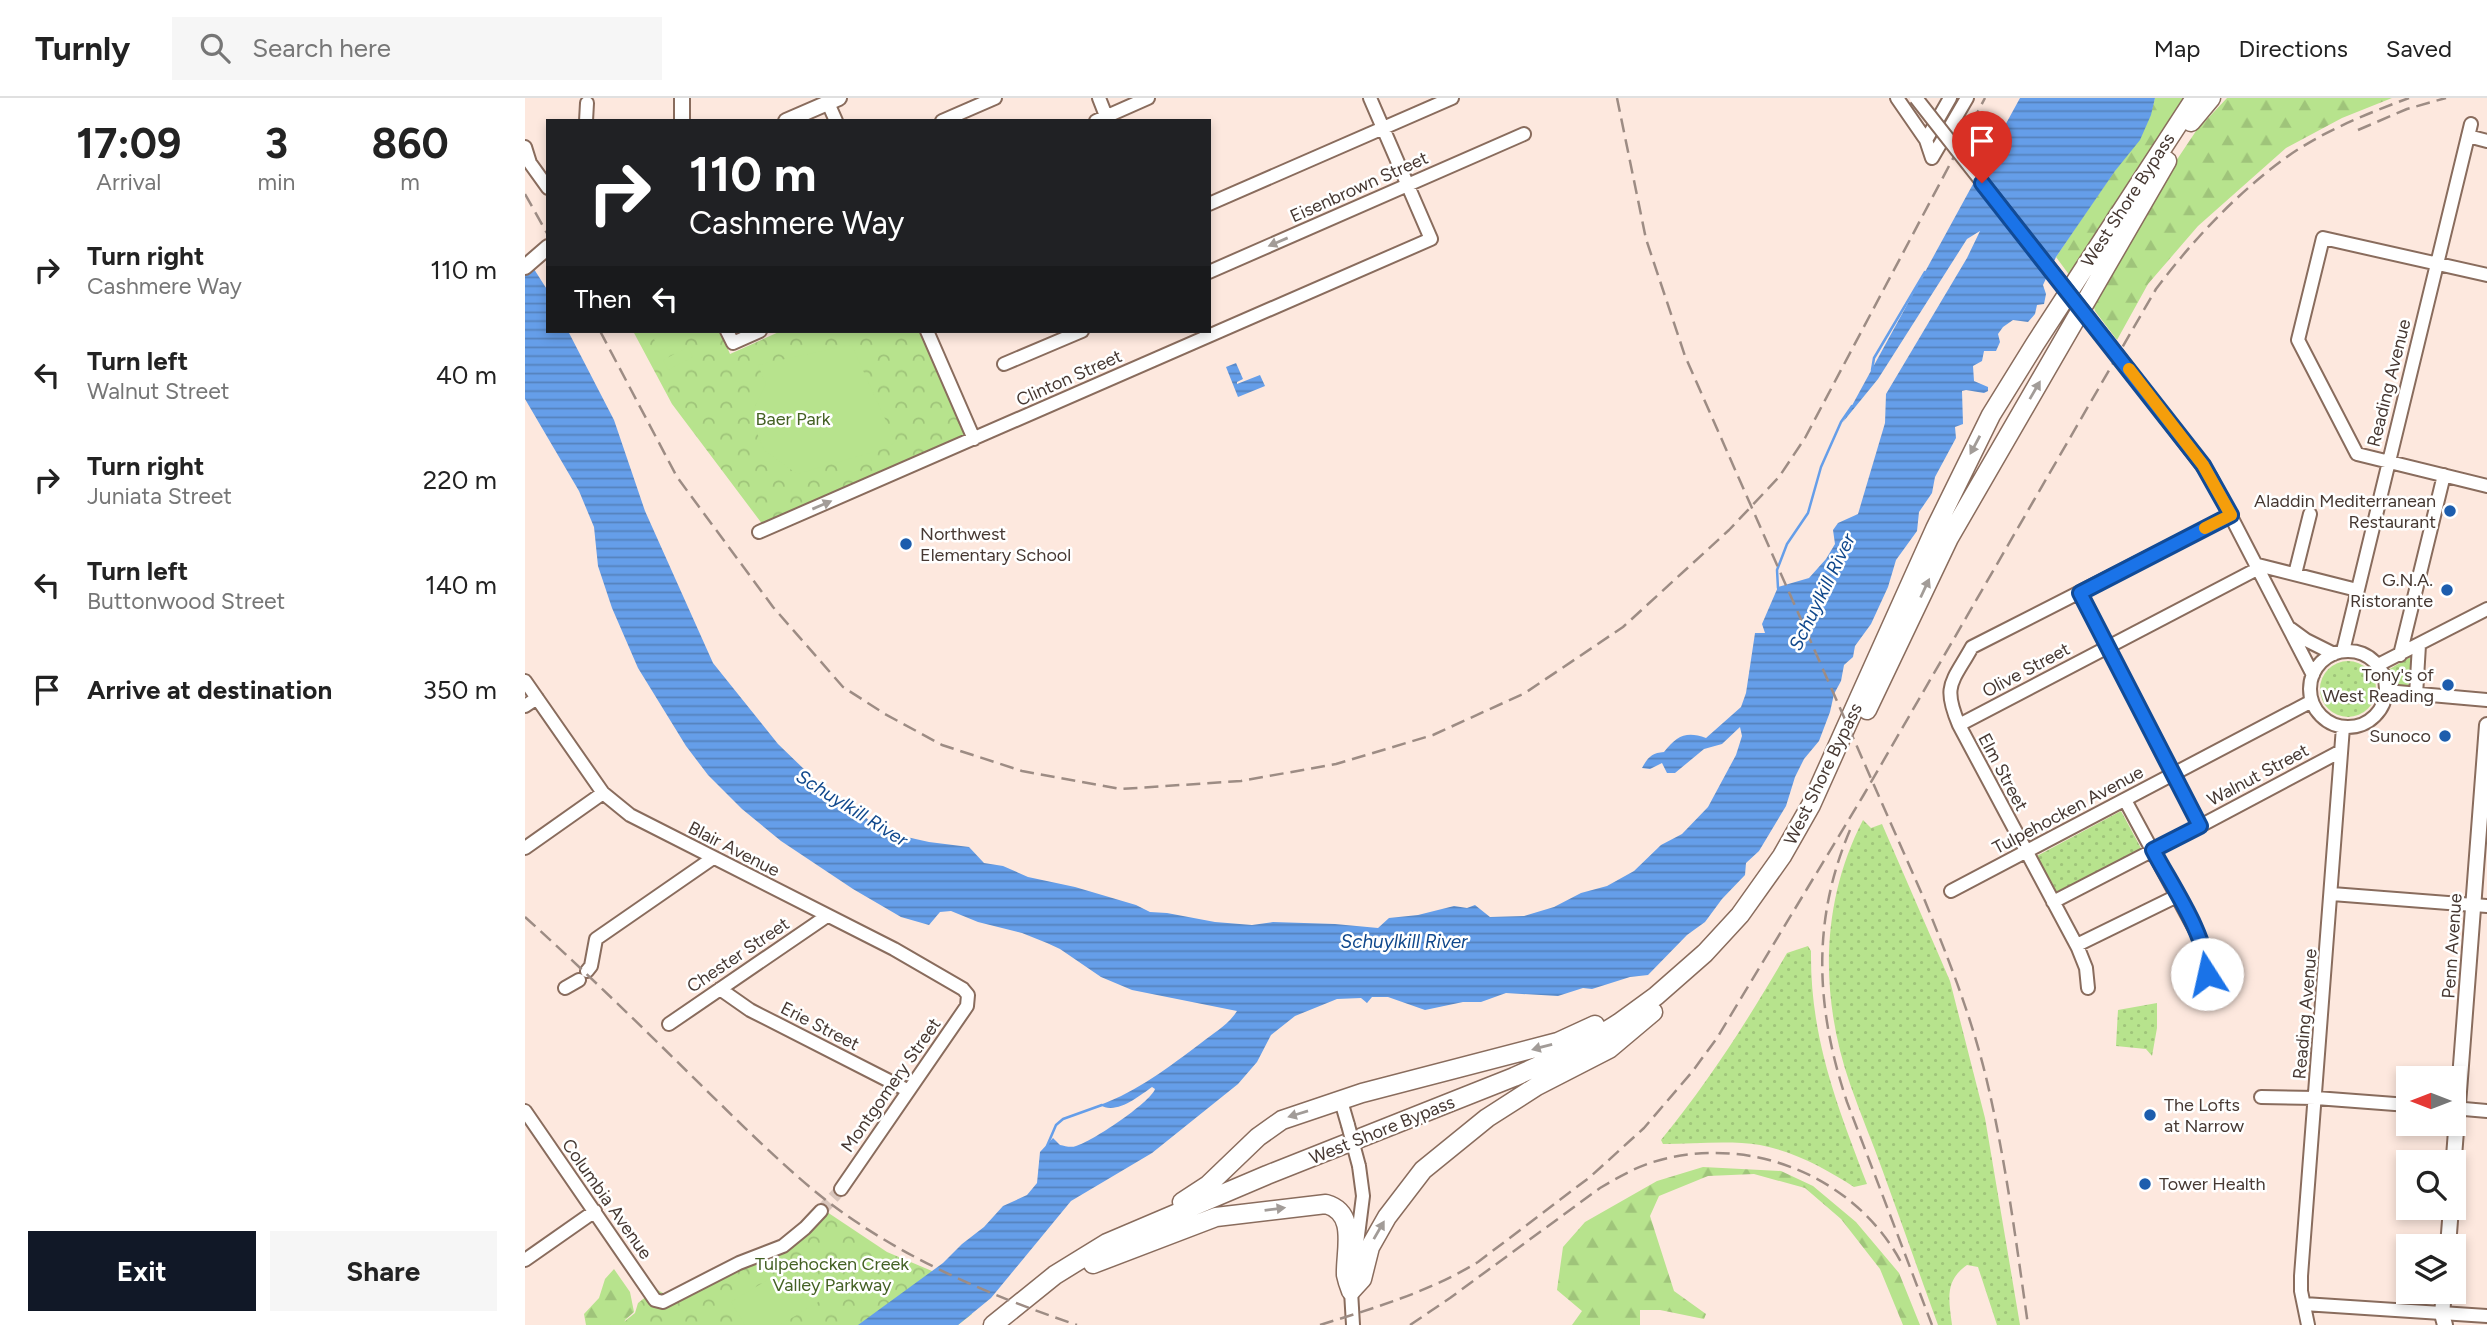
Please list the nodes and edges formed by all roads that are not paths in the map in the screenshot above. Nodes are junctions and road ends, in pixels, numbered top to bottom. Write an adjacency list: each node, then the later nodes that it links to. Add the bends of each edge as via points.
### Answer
1 (682, 98): 16 (main road)
2 (995, 98): 19 (street)
3 (1099, 98): 20 (street)
4 (1148, 98): 20 (street)
5 (1370, 98): 21 (street)
6 (1452, 98): 21 (street)
7 (1897, 98): 23 (street)
8 (1916, 98): 46 (street, bridge, via 2203,465)
9 (1950, 98): 23 (street)
10 (1966, 98): 23 (street, via 1932,158)
11 (2195, 98): 84 (highway, West Shore Bypass, one-way to 84, via 1991,415 1811,805)
12 (2211, 98): 92 (highway, West Shore Bypass, one-way to 12, via 1747,922 1791,862 1948,538 2167,160)
13 (834, 100): 17 (main road); 18 (street)
14 (587, 103): 15 (street)
15 (586, 119)
16 (682, 119)
17 (791, 119)
18 (836, 119)
19 (947, 119)
20 (1104, 119)
21 (1383, 128): 27 (street); 28 (street)
22 (1524, 134): 27 (street, Eisenbrown Street)
23 (1926, 140)
24 (2487, 141): 30 (street, Reading Avenue, via 2469,130)
25 (525, 147): 26 (street)
26 (546, 185)
27 (1407, 185): 32 (street, Eisenbrown Street, one-way to 32); 34 (street, Clinton Street, via 1431,239)
28 (1211, 203)
29 (546, 249): 31 (main road)
30 (2437, 262): 33 (street); 42 (street, Reading Avenue); 42 (street, via 2323,238 2298,340 2357,454)
31 (525, 267)
32 (1211, 271)
33 (2487, 275)
34 (1211, 331)
35 (750, 333): 39 (street)
36 (928, 333): 41 (street)
37 (1077, 333): 40 (street)
38 (1202, 335): 41 (street, Clinton Street)
39 (730, 337)
40 (1004, 364)
41 (974, 439): 47 (street, Clinton Street, one-way to 41)
42 (2388, 462): 43 (street); 50 (street, Reading Avenue)
43 (2444, 475): 44 (street); 57 (street)
44 (2487, 485)
45 (2310, 514): 49 (street)
46 (2231, 515): 48 (street); 51 (street)
47 (759, 532)
48 (2258, 566): 49 (street); 53 (street); 55 (street, Olive Street)
49 (2295, 574): 50 (street)
50 (2357, 590): 56 (street, Reading Avenue)
51 (2080, 593): 55 (street, Walnut Street); 68 (street, Elm Street, via 1972,647 1949,689)
52 (2487, 609): 54 (street)
53 (2287, 623): 56 (street, via 2306,640); 59 (street)
54 (2419, 645): 57 (street); 62 (street)
55 (2107, 646): 68 (street, Olive Street); 71 (street, Walnut Street)
56 (2339, 652): 58 (street, via 2361,653); 59 (street)
57 (2400, 655): 58 (street)
58 (2378, 666): 61 (street)
59 (2313, 675): 65 (street)
60 (525, 681): 63 (street, Blair Avenue)
61 (2386, 691): 62 (street); 69 (street, via 2375,716 2360,725)
62 (2416, 695): 64 (street)
63 (537, 698): 66 (street); 72 (street, Blair Avenue)
64 (2487, 700)
65 (2312, 701): 69 (street, via 2327,721); 71 (street, Tulpehocken Avenue)
66 (525, 706)
67 (2487, 725): 83 (main road, Penn Avenue)
68 (1959, 726): 77 (street, Elm Street)
69 (2343, 727): 70 (street, Reading Avenue)
70 (2341, 751): 74 (street, Walnut Street); 80 (street, Reading Avenue)
71 (2174, 774): 73 (street, Tulpehocken Avenue); 74 (street, Walnut Street)
72 (603, 793): 75 (street); 78 (street, Blair Avenue, via 630,815)
73 (2125, 800): 76 (street); 77 (street, Tulpehocken Avenue)
74 (2200, 826): 76 (street)
75 (525, 848)
76 (2153, 850): 81 (street); 82 (street)
77 (2026, 852): 79 (street, Tulpehocken Avenue); 82 (street, Elm Street)
78 (713, 858): 85 (street, Blair Avenue); 87 (street, via 596,939 591,966)
79 (1951, 891)
80 (2332, 894): 83 (street); 97 (street, Reading Avenue)
81 (2177, 896): 86 (street); 90 (street, via 2205,954)
82 (2053, 902): 86 (street, Elm Street)
83 (2480, 905): 94 (main road, Penn Avenue)
84 (1740, 915): 98 (highway, one-way to 98, via 1643,996 1576,1035); 108 (highway, West Shore Bypass, via 1656,996 1582,1046 1157,1220)
85 (827, 916): 89 (street, Chester Street); 91 (street, Blair Avenue, via 963,989)
86 (2077, 946): 88 (street, Elm Street)
87 (565, 988)
88 (2088, 988)
89 (720, 989): 93 (street, Chester Street); 95 (street, Erie Street, via 750,1010)
90 (2206, 990)
91 (969, 1000): 95 (street, Montgomery Street)
92 (1653, 1012): 107 (highway, West Shore Bypass, via 1577,1060 1221,1206); 109 (highway, one-way to 92, via 1362,1279 1370,1247 1387,1217 1423,1170 1487,1118 1609,1049)
93 (669, 1024)
94 (2461, 1066)
95 (908, 1090): 103 (street, Montgomery Street)
96 (2261, 1097): 97 (street)
97 (2316, 1098): 99 (street); 110 (street, Reading Avenue, via 2301,1276)
98 (1341, 1101): 108 (highway, one-way to 108, via 1273,1125 1192,1197 1106,1236); 109 (street, bridge, via 1359,1166 1362,1212)
99 (2396, 1104)
100 (2466, 1109): 101 (street)
101 (2487, 1111)
102 (527, 1119): 104 (street, Columbia Avenue)
103 (841, 1189)
104 (595, 1211): 105 (street, Columbia Avenue, via 655,1300 663,1302 783,1246); 106 (street)
105 (821, 1211)
106 (525, 1260)
107 (1093, 1264): 109 (highway, one-way to 109, via 1216,1217 1327,1204 1339,1211 1346,1224 1346,1276); 114 (highway, West Shore Bypass, via 1063,1281)
108 (1059, 1272): 113 (highway, West Shore Bypass)
109 (1351, 1291): 115 (street)
110 (2304, 1304): 112 (street); 116 (street, Reading Avenue)
111 (2487, 1316): 112 (street)
112 (2444, 1319)
113 (993, 1325)
114 (1008, 1325)
115 (1353, 1325)
116 (2308, 1325)

